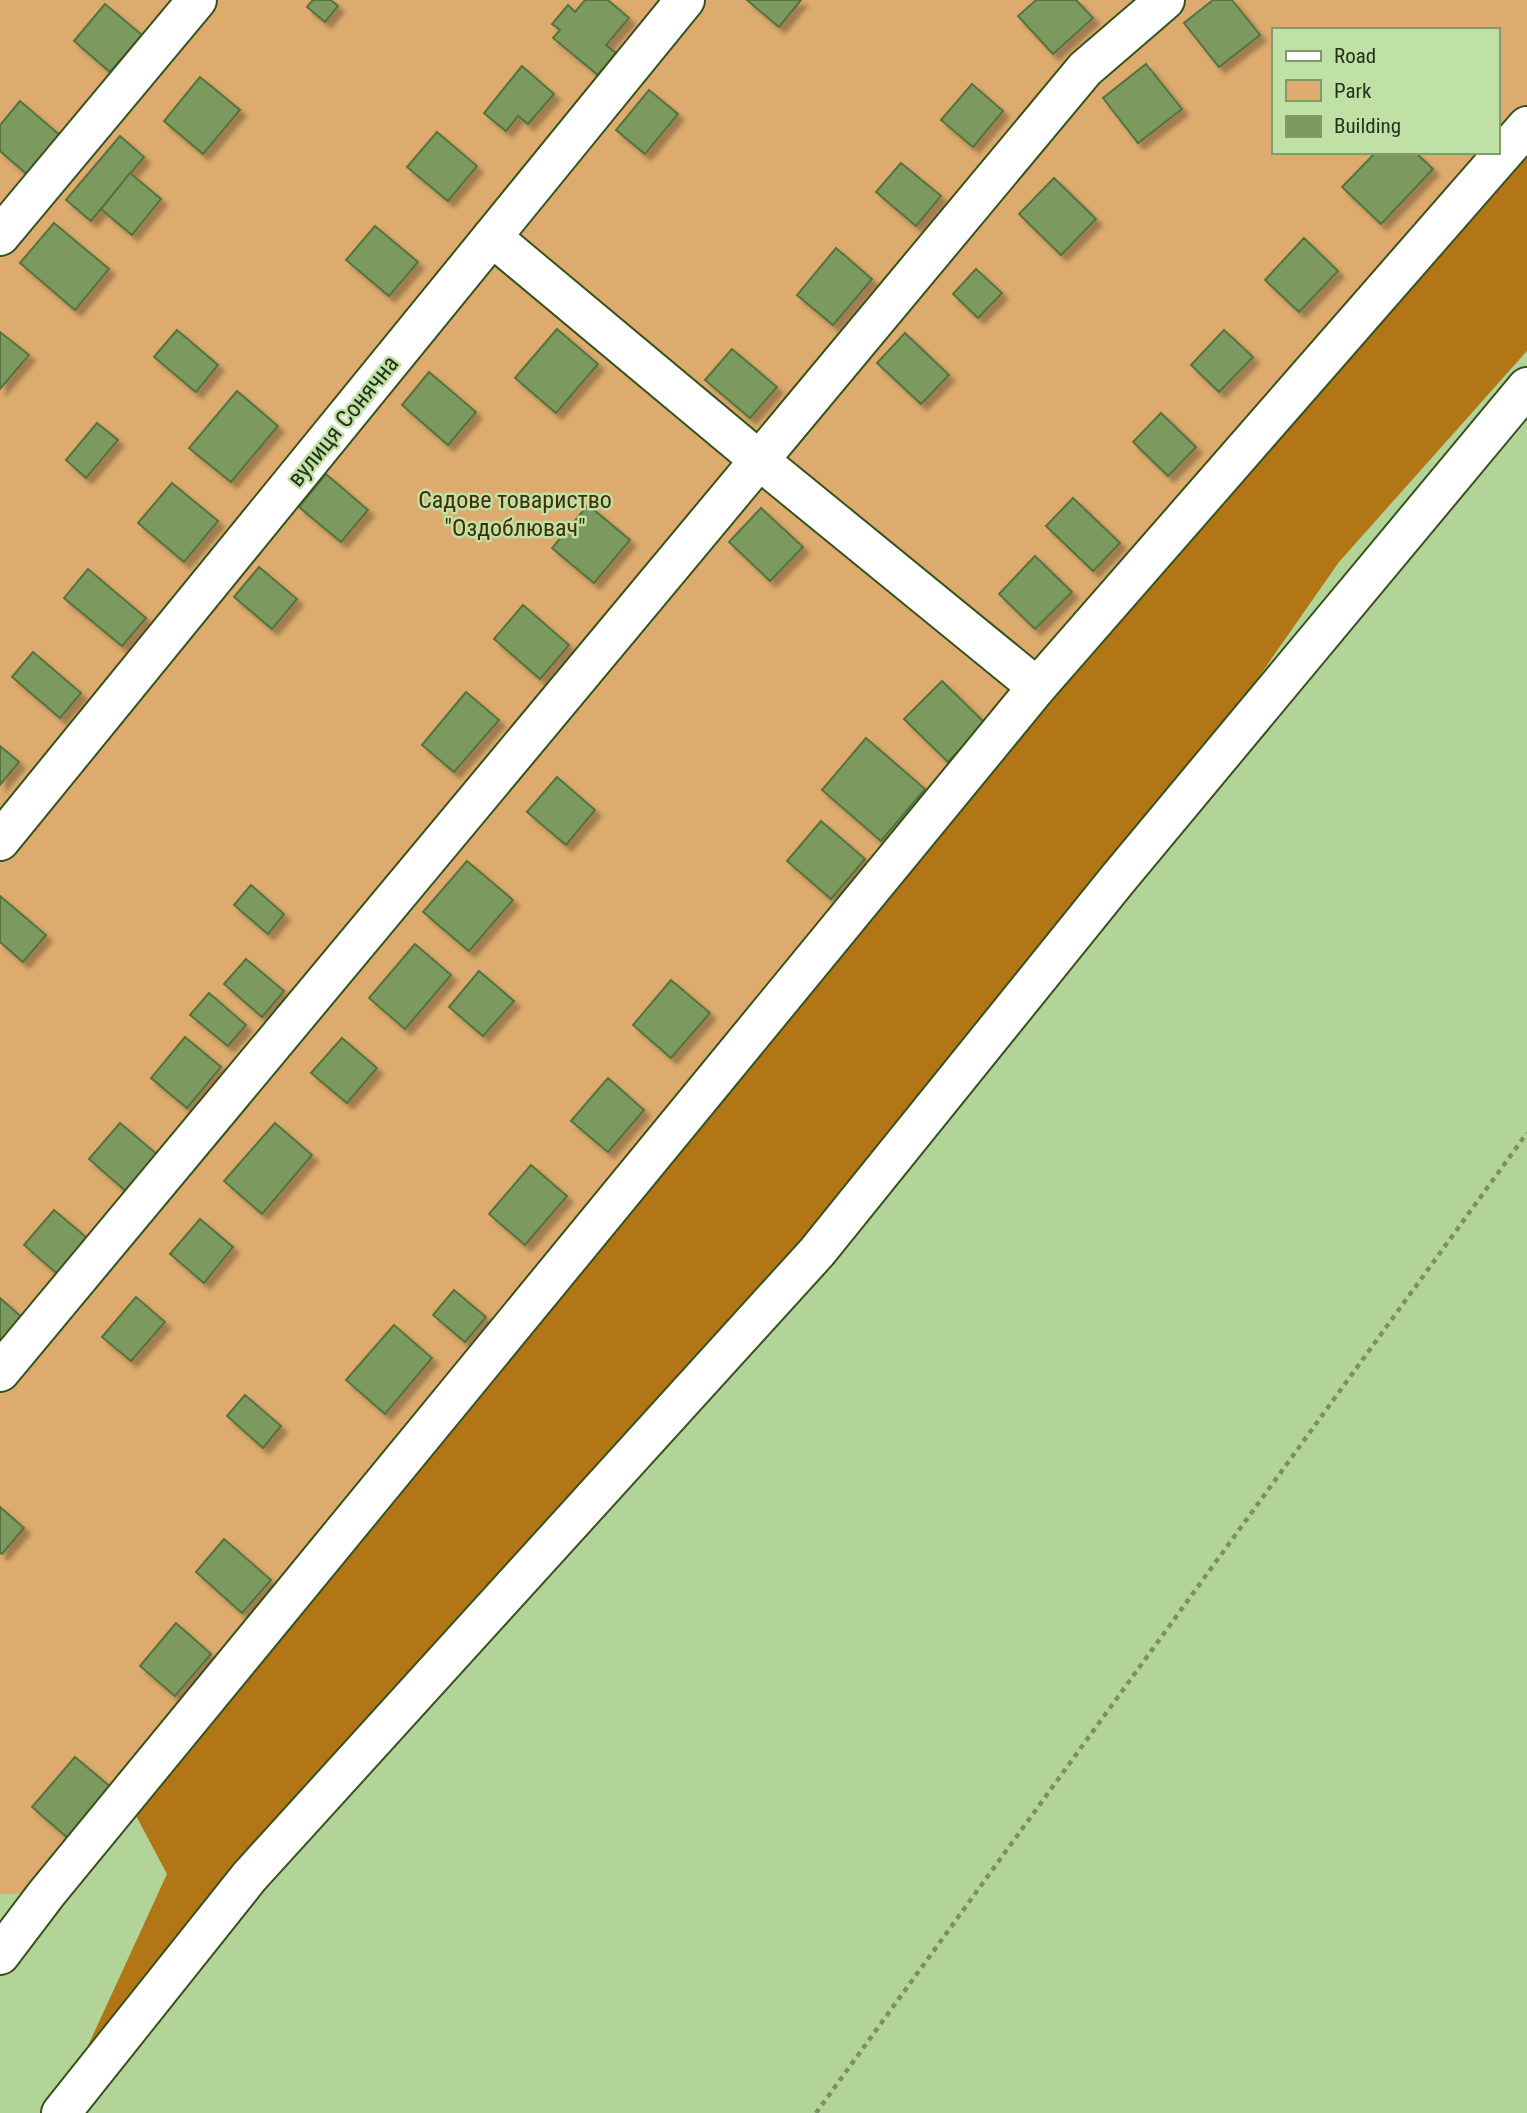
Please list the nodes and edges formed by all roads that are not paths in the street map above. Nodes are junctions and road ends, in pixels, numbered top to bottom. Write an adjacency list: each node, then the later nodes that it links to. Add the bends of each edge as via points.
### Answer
1 (197, 0): 5 (street)
2 (685, 0): 6 (street, вулиця Сонячна)
3 (1165, 0): 8 (street, via 1085,69)
4 (1527, 126): 9 (street)
5 (0, 236)
6 (492, 237): 8 (street); 10 (street, вулиця Сонячна)
7 (1527, 387): 13 (street, via 1117,880 817,1252 249,1877)
8 (759, 460): 9 (street); 11 (street)
9 (1037, 687): 12 (street)
10 (0, 841)
11 (0, 1372)
12 (0, 1955)
13 (61, 2113)

